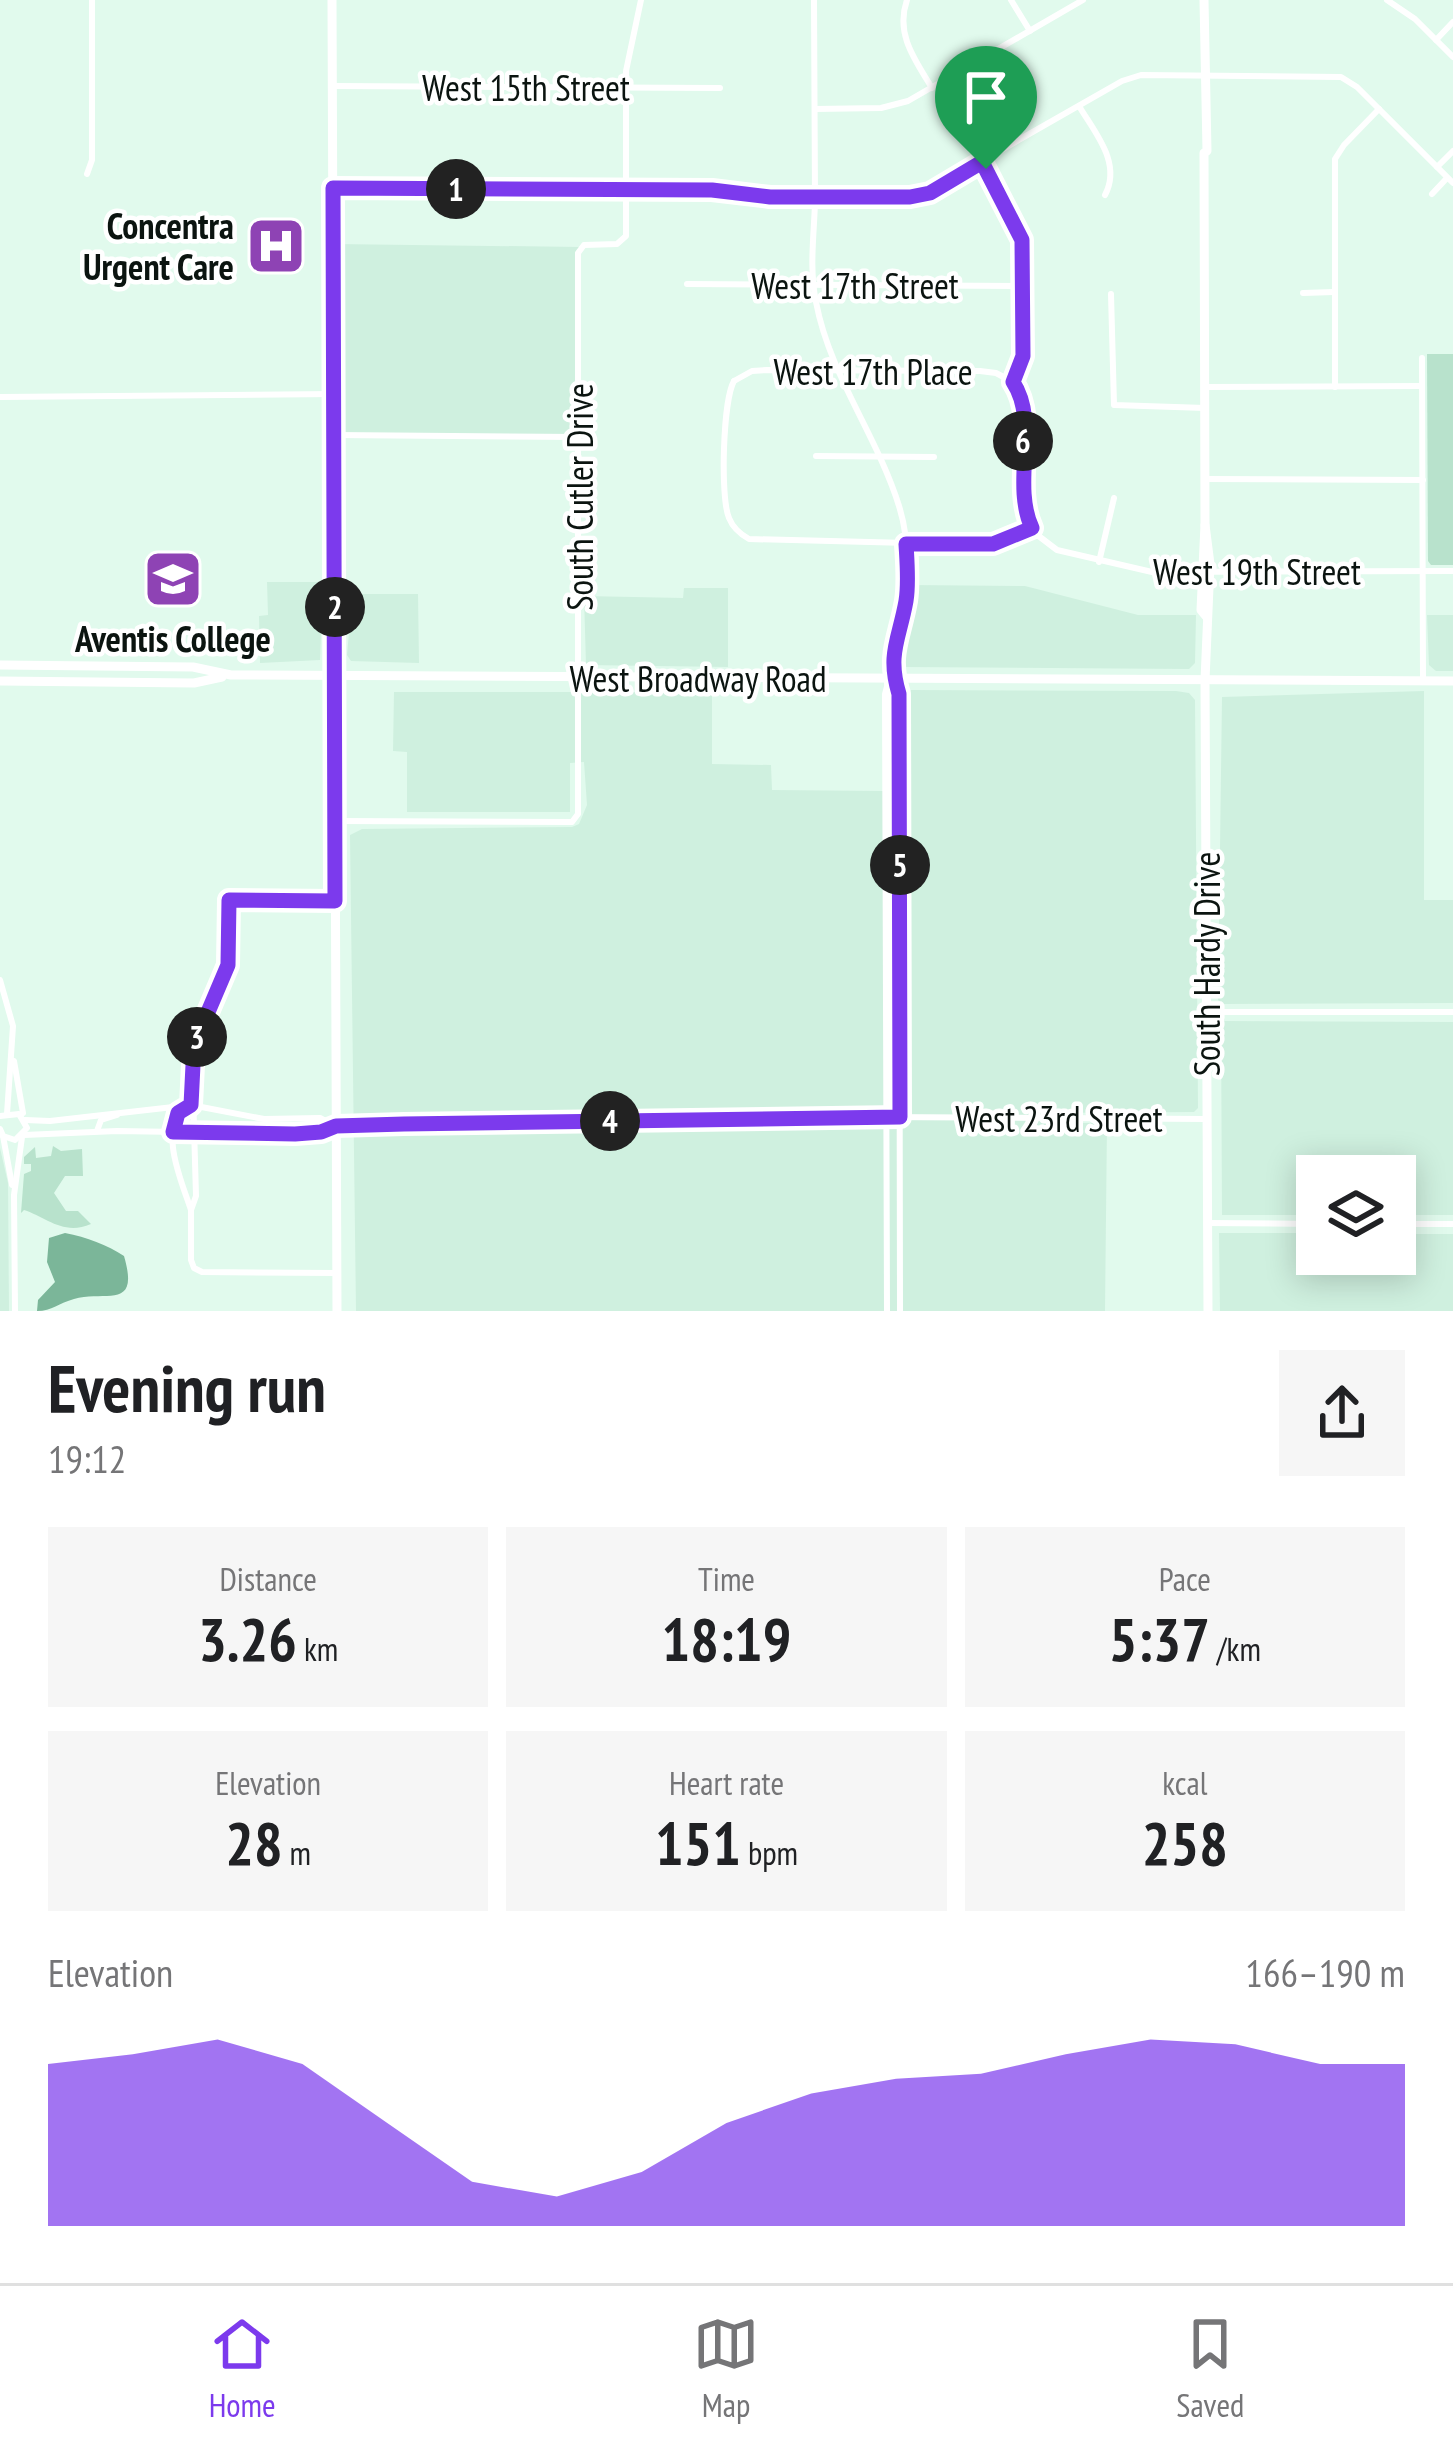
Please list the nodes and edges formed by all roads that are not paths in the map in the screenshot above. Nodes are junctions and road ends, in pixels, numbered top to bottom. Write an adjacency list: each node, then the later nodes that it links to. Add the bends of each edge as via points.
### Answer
1 (92, 0): 25 (street)
2 (332, 0): 15 (main road)
3 (640, 0): 16 (street)
4 (814, 0): 20 (street)
5 (907, 0): 18 (street, via 906,43)
6 (1011, 0): 11 (street)
7 (1083, 0): 11 (street)
8 (1204, 0): 14 (main road, South Hardy Drive)
9 (1387, 0): 12 (street)
10 (1453, 22): 12 (street)
11 (1030, 31): 18 (street)
12 (1436, 40): 13 (street)
13 (1453, 57)
14 (1204, 75): 19 (street, via 1131,76); 21 (street, via 1341,77); 42 (main road, South Hardy Drive)
15 (332, 86): 16 (street, West 15th Street); 27 (main road)
16 (626, 88): 17 (street, West 15th Street); 28 (street)
17 (720, 88)
18 (932, 88): 20 (street, via 888,107)
19 (1079, 106): 23 (street); 30 (street, via 1111,166)
20 (814, 109): 31 (street)
21 (1379, 109): 24 (street); 35 (street, via 1335,159)
22 (1453, 151): 24 (street)
23 (982, 162): 31 (street, via 920,196); 34 (street, via 1020,230)
24 (1437, 167): 26 (street)
25 (86, 174)
26 (1450, 180): 29 (street)
27 (333, 188): 28 (street); 44 (main road)
28 (626, 190): 31 (street); 48 (street, South Cutler Drive, via 623,241 580,247 577,258)
29 (1432, 194)
30 (1105, 195)
31 (814, 198): 33 (street)
32 (687, 284): 33 (street, West 17th Street)
33 (813, 285): 34 (street, West 17th Street); 39 (street)
34 (1023, 286): 40 (street, via 1023,356)
35 (1334, 292): 36 (street); 43 (street)
36 (1303, 293)
37 (1112, 294): 46 (street, via 1114,405)
38 (1422, 358): 41 (street)
39 (837, 370): 40 (street, West 17th Place, via 988,372); 50 (street); 56 (street, West 17th Place, via 732,378 725,409 734,534 765,542)
40 (1013, 382): 55 (street, via 1023,407 1024,502)
41 (1422, 386): 43 (street); 53 (street)
42 (1205, 387): 43 (street); 46 (main road, South Hardy Drive)
43 (1335, 387)
44 (335, 394): 45 (street); 47 (main road)
45 (0, 397)
46 (1205, 409): 52 (main road, South Hardy Drive)
47 (335, 435): 48 (street); 63 (main road)
48 (578, 437): 64 (street, South Cutler Drive)
49 (816, 456): 50 (street)
50 (878, 457): 51 (street); 56 (street)
51 (934, 457)
52 (1205, 479): 53 (street); 59 (main road, South Hardy Drive)
53 (1423, 480): 58 (street)
54 (1114, 498): 57 (street)
55 (1032, 528): 56 (street, via 993,544); 57 (street, West 19th Street, via 1051,547)
56 (906, 544): 65 (street)
57 (1099, 562): 59 (street, West 19th Street)
58 (1423, 571): 59 (street, West 19th Street); 60 (street, West 19th Street); 68 (street)
59 (1206, 572): 66 (main road, South Hardy Drive)
60 (1453, 572)
61 (0, 665): 62 (main road, West Broadway Road, via 193,667)
62 (231, 675): 63 (main road, West Broadway Road); 67 (main road, West Broadway Road, via 194,683)
63 (335, 676): 64 (main road, West Broadway Road); 70 (main road)
64 (579, 677): 65 (main road, West Broadway Road); 70 (street, South Cutler Drive, via 577,819)
65 (892, 679): 66 (main road, West Broadway Road); 78 (street, via 885,694); 79 (street, via 899,694)
66 (1205, 680): 68 (main road, West Broadway Road); 73 (main road, South Hardy Drive)
67 (0, 681)
68 (1423, 681): 69 (main road, West Broadway Road)
69 (1453, 681)
70 (335, 820): 71 (main road)
71 (335, 901): 76 (street, via 229,900 228,965 194,1045); 83 (main road)
72 (0, 980): 75 (street)
73 (1207, 1012): 74 (street); 81 (main road, South Hardy Drive)
74 (1453, 1012)
75 (14, 1056): 80 (street); 82 (street)
76 (191, 1105): 77 (street); 83 (street); 85 (street, via 178,1113); 86 (street)
77 (126, 1111): 80 (street); 84 (street, via 101,1120)
78 (887, 1117): 79 (street, West 23rd Street); 83 (street, West 23rd Street); 97 (street)
79 (900, 1117): 81 (street, West 23rd Street); 98 (street)
80 (24, 1118): 82 (street); 87 (street)
81 (1206, 1119): 90 (main road, South Hardy Drive)
82 (2, 1125): 87 (street, via 12,1140); 88 (street)
83 (336, 1126): 86 (street, via 295,1134); 94 (main road)
84 (97, 1132): 85 (street); 87 (street)
85 (173, 1132): 86 (street); 89 (street)
86 (194, 1132): 89 (street)
87 (23, 1136): 88 (street)
88 (14, 1195): 95 (street)
89 (191, 1210): 94 (street, via 197,1271)
90 (1207, 1223): 91 (street); 99 (main road, South Hardy Drive)
91 (1296, 1223)
92 (1416, 1224): 93 (street)
93 (1453, 1224)
94 (337, 1273): 96 (main road)
95 (15, 1311)
96 (338, 1311)
97 (887, 1311)
98 (900, 1311)
99 (1208, 1311)

